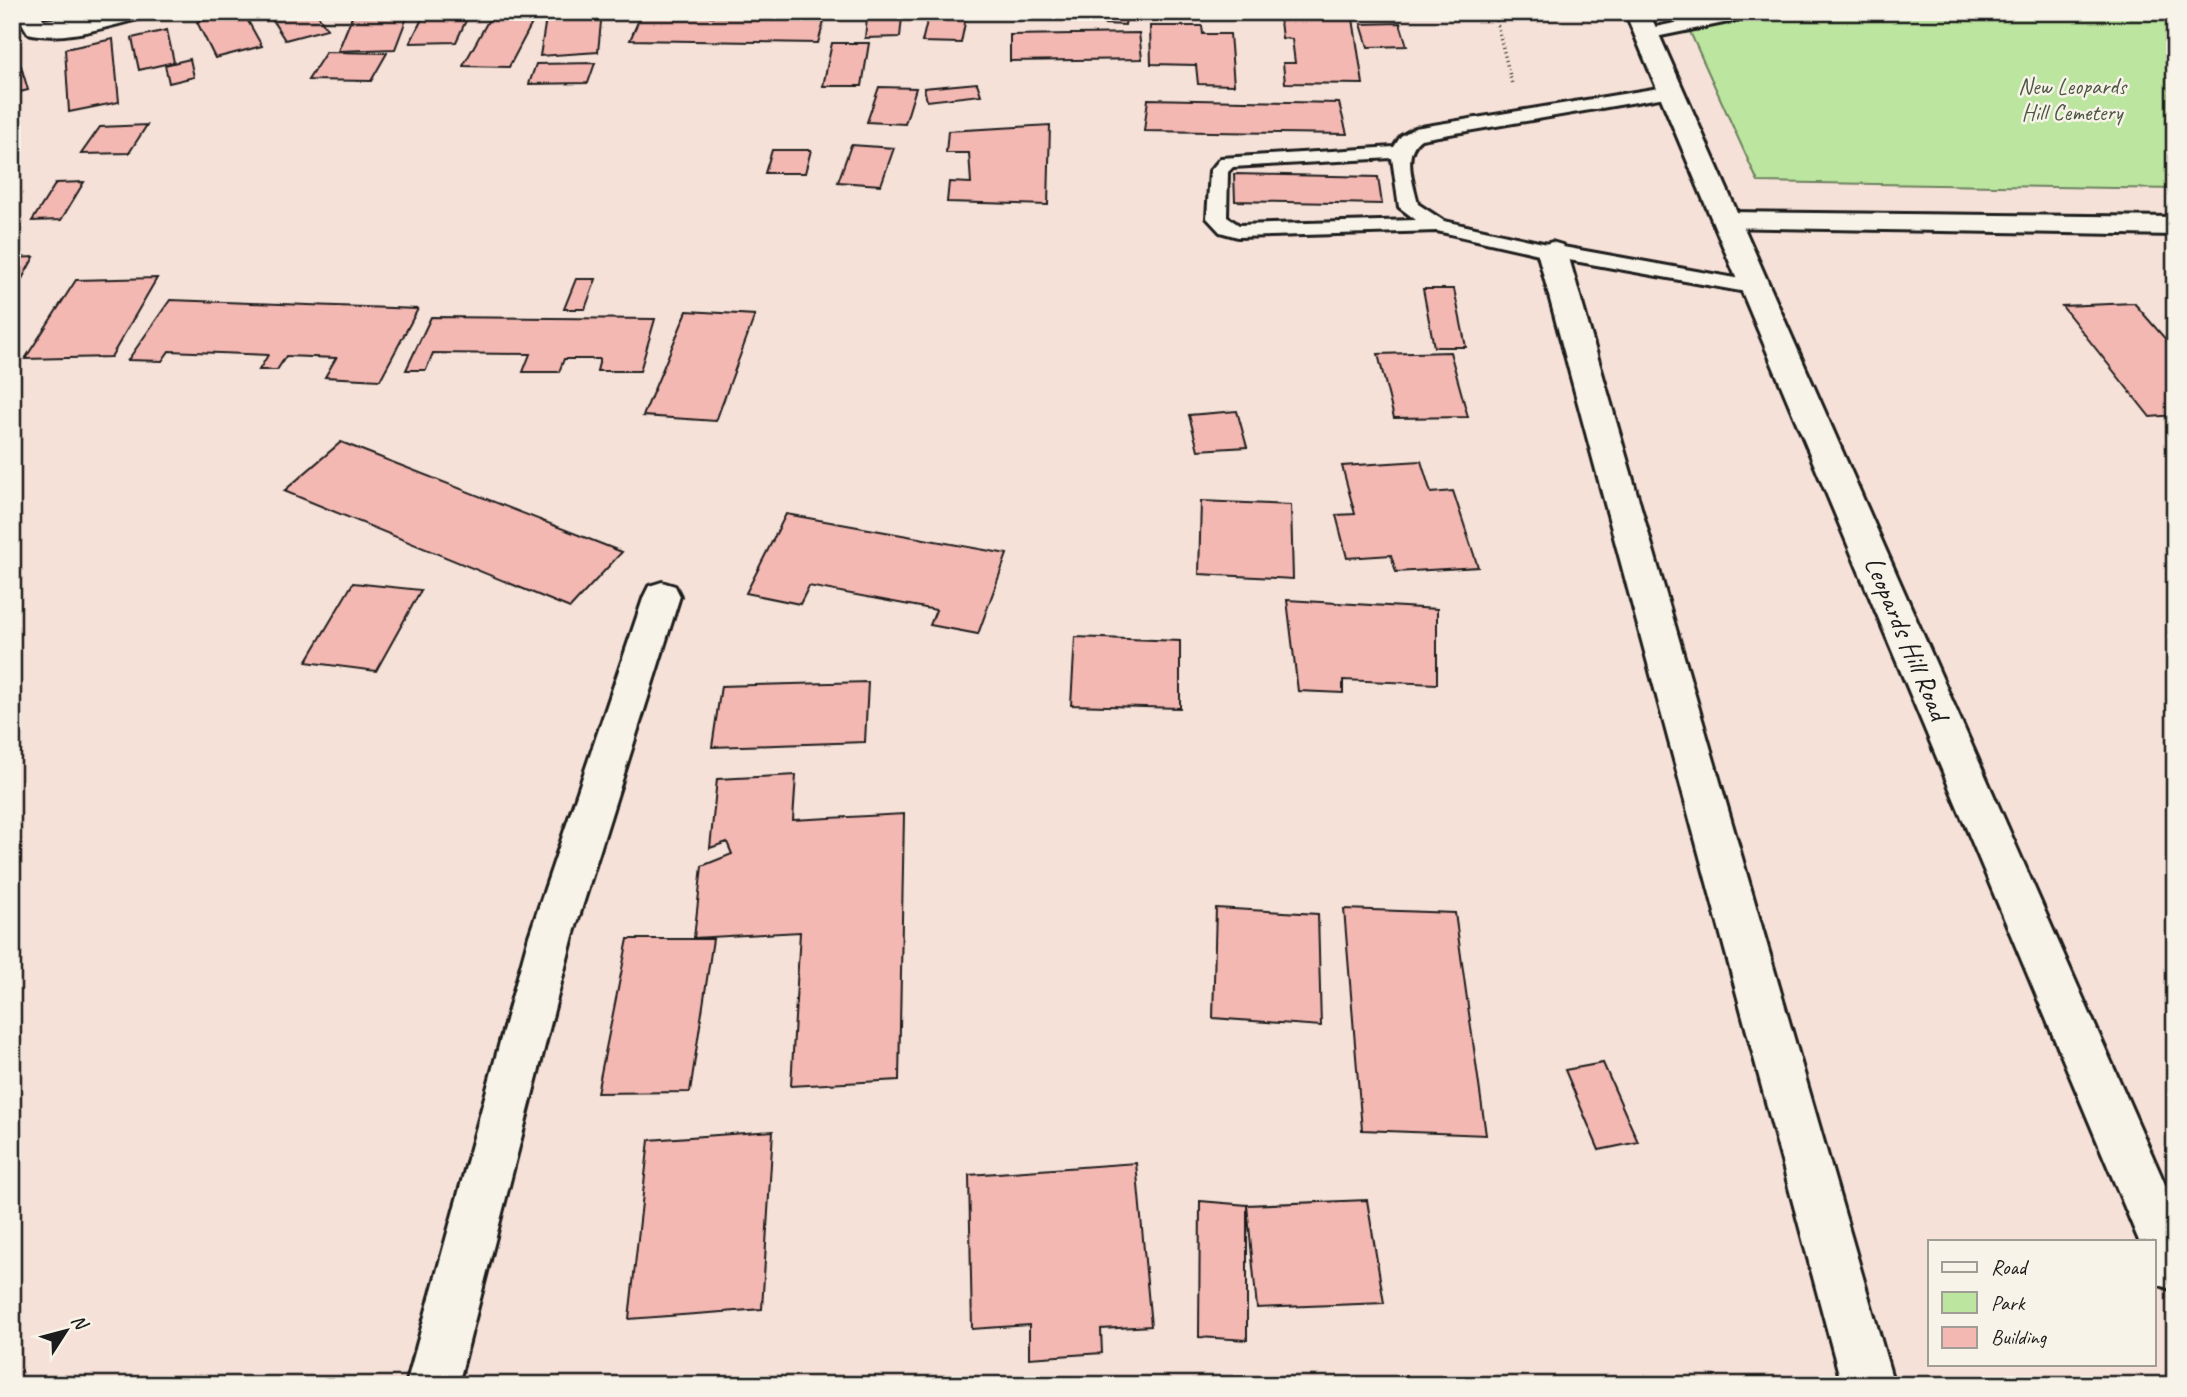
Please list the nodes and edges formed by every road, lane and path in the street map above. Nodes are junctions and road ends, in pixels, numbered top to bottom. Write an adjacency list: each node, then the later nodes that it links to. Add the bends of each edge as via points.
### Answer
1 (27, 12): 2 (street, via 37,28 66,27)
2 (136, 12)
3 (1494, 12): 7 (path)
4 (1753, 12): 5 (lane)
5 (1641, 23): 6 (street, Leopards Hill Road)
6 (1671, 91): 7 (lane); 9 (street, Leopards Hill Road)
7 (1520, 115): 8 (lane, via 1415,134 1404,142)
8 (1401, 152): 10 (lane, via 1409,207); 10 (lane, via 1228,162 1219,171 1217,218 1238,231)
9 (1729, 221): 11 (street); 13 (street, Leopards Hill Road)
10 (1437, 225): 12 (lane)
11 (2175, 226)
12 (1552, 251): 13 (lane); 17 (street)
13 (1757, 288): 15 (street, Leopards Hill Road)
14 (662, 596): 16 (street, via 551,936)
15 (2175, 1266)
16 (432, 1385)
17 (1868, 1385)

